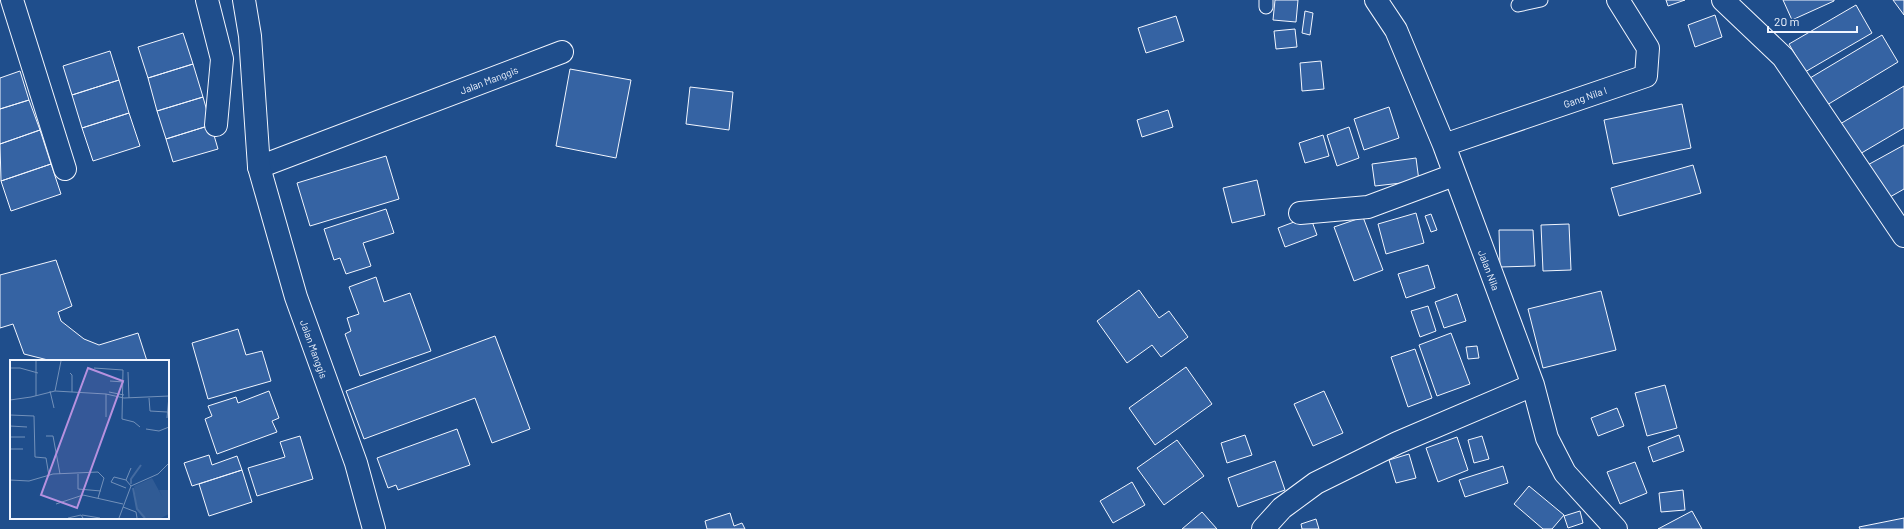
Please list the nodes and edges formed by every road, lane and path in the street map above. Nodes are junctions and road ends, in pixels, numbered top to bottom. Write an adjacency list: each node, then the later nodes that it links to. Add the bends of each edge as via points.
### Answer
1 (12, 0): 13 (street)
2 (207, 0): 10 (street, via 222,59)
3 (244, 0): 12 (street, Jalan Manggis, via 250,36)
4 (1376, 0): 11 (street, Jalan Nila, via 1396,30)
5 (1541, 0): 8 (lane)
6 (1723, 0): 16 (street, via 1783,57)
7 (1615, 1): 11 (street, Gang Nila I, via 1648,48 1646,76)
8 (1518, 5)
9 (562, 52): 12 (street, Jalan Manggis)
10 (216, 125)
11 (1444, 144): 14 (street, Jalan Nila)
12 (259, 167): 19 (street, Jalan Manggis, via 296,297 356,463)
13 (65, 170)
14 (1454, 175): 15 (street, via 1368,207); 17 (street, Jalan Nila)
15 (1300, 213)
16 (1904, 236)
17 (1533, 385): 18 (street, Jalan Nila, via 1547,438 1565,473); 20 (street, via 1397,443 1316,483 1282,508)
18 (1605, 525)
19 (374, 529)
20 (1263, 529)

